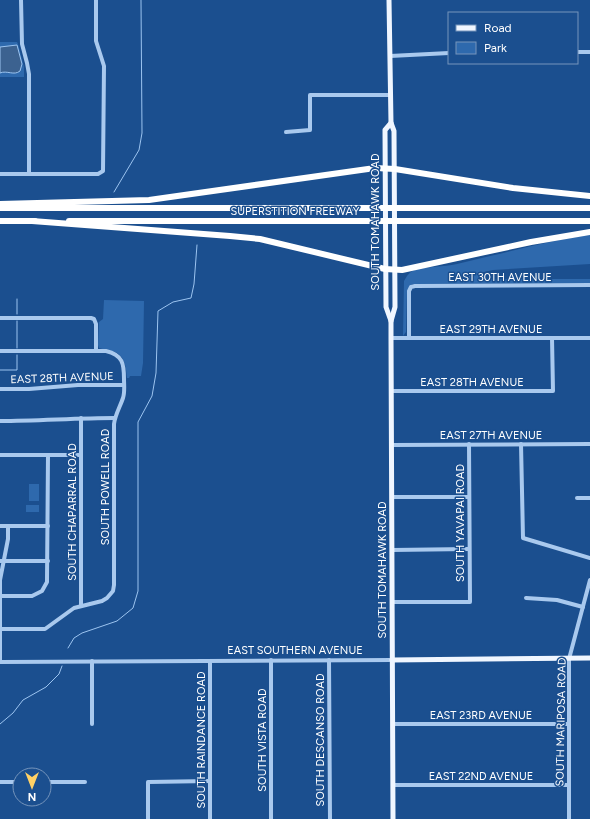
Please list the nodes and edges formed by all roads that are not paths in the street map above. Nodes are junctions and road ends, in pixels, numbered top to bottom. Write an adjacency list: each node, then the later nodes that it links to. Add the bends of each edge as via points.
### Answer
1 (22, 0): 14 (street, via 22,44 29,74)
2 (96, 0): 14 (street, via 96,41 104,66 104,168 98,174)
3 (389, 0): 7 (main road, SOUTH TOMAHAWK ROAD)
4 (578, 52): 5 (street)
5 (590, 52)
6 (448, 53): 7 (street)
7 (390, 56): 8 (main road, SOUTH TOMAHAWK ROAD)
8 (390, 95): 9 (main road, SOUTH TOMAHAWK ROAD); 10 (street, via 310,95 310,130)
9 (391, 123): 11 (main road, SOUTH TOMAHAWK ROAD, via 385,130); 12 (main road, SOUTH TOMAHAWK ROAD, via 394,131)
10 (286, 132)
11 (385, 168): 12 (highway); 16 (highway, via 149,200); 23 (main road, SOUTH TOMAHAWK ROAD)
12 (395, 169): 15 (highway, via 512,188); 24 (main road, SOUTH TOMAHAWK ROAD)
13 (0, 174): 14 (street)
14 (29, 174)
15 (590, 196)
16 (0, 204)
17 (0, 208): 18 (highway, SUPERSTITION FREEWAY, bridge)
18 (590, 208)
19 (0, 221): 20 (highway, SUPERSTITION FREEWAY)
20 (32, 221): 21 (highway, SUPERSTITION FREEWAY, bridge); 23 (highway, via 260,239)
21 (590, 221)
22 (590, 232): 24 (highway)
23 (385, 269): 24 (highway); 27 (main road, SOUTH TOMAHAWK ROAD, via 386,307)
24 (395, 270): 27 (main road, SOUTH TOMAHAWK ROAD, via 395,307)
25 (590, 286): 29 (street, EAST 30TH AVENUE, via 411,287)
26 (0, 318): 32 (street, via 94,319)
27 (391, 321): 28 (main road, SOUTH TOMAHAWK ROAD)
28 (391, 338): 29 (street, EAST 29TH AVENUE); 36 (main road, SOUTH TOMAHAWK ROAD)
29 (409, 338): 30 (street, EAST 29TH AVENUE)
30 (552, 338): 31 (street, EAST 29TH AVENUE); 36 (street, EAST 28TH AVENUE, via 553,391)
31 (590, 338)
32 (96, 351): 33 (street); 34 (street, SOUTH POWELL ROAD, via 114,353 119,357 123,362)
33 (0, 352)
34 (124, 385): 35 (street, EAST 28TH AVENUE); 38 (street, SOUTH POWELL ROAD, via 123,398)
35 (0, 389)
36 (391, 391): 40 (main road, SOUTH TOMAHAWK ROAD)
37 (81, 418): 38 (street); 39 (street); 46 (street, SOUTH CHAPARRAL ROAD)
38 (114, 418): 63 (street, SOUTH POWELL ROAD, via 114,585 110,595 102,601)
39 (0, 421)
40 (392, 444): 41 (street, EAST 27TH AVENUE); 47 (main road, SOUTH TOMAHAWK ROAD)
41 (469, 444): 42 (street, EAST 27TH AVENUE); 48 (street, SOUTH YAVAPAI ROAD)
42 (521, 444): 43 (street, EAST 27TH AVENUE); 56 (street, via 523,538)
43 (590, 444)
44 (0, 455): 45 (street)
45 (48, 455): 46 (street); 53 (street)
46 (81, 455): 63 (street, SOUTH CHAPARRAL ROAD)
47 (392, 497): 48 (street); 55 (main road, SOUTH TOMAHAWK ROAD)
48 (469, 497): 54 (street, SOUTH YAVAPAI ROAD)
49 (577, 498): 50 (street)
50 (590, 498)
51 (0, 526): 52 (street)
52 (8, 526): 53 (street); 57 (street, via 8,539)
53 (48, 526): 58 (street)
54 (469, 549): 55 (street); 62 (street, SOUTH YAVAPAI ROAD, via 470,602)
55 (392, 550): 62 (main road, SOUTH TOMAHAWK ROAD)
56 (590, 558)
57 (2, 561): 58 (street); 60 (street)
58 (48, 561): 60 (street, via 47,582 42,591 32,596)
59 (590, 580): 64 (street, SOUTH MARIPOSA ROAD)
60 (0, 596): 65 (street)
61 (526, 598): 64 (street, via 557,600)
62 (392, 602): 70 (main road, SOUTH TOMAHAWK ROAD)
63 (81, 606): 65 (street, via 74,608 45,629)
64 (583, 607): 67 (street, SOUTH MARIPOSA ROAD)
65 (0, 629): 73 (street)
66 (590, 658): 67 (main road, EAST SOUTHERN AVENUE)
67 (569, 659): 70 (main road, EAST SOUTHERN AVENUE); 76 (street, SOUTH MARIPOSA ROAD)
68 (271, 660): 69 (street, EAST SOUTHERN AVENUE); 72 (street, EAST SOUTHERN AVENUE); 86 (street, SOUTH VISTA ROAD)
69 (329, 660): 70 (street, EAST SOUTHERN AVENUE); 87 (street, SOUTH DESCANSO ROAD)
70 (392, 660): 75 (main road, SOUTH TOMAHAWK ROAD)
71 (92, 661): 72 (street, EAST SOUTHERN AVENUE); 73 (street, EAST SOUTHERN AVENUE); 74 (street)
72 (210, 661): 81 (street, SOUTH RAINDANCE ROAD)
73 (0, 662)
74 (92, 724)
75 (393, 724): 76 (street, EAST 23RD AVENUE); 82 (main road, SOUTH TOMAHAWK ROAD)
76 (569, 724): 83 (street, SOUTH MARIPOSA ROAD)
77 (0, 782): 78 (street)
78 (12, 782)
79 (52, 782): 80 (street)
80 (85, 782)
81 (210, 782): 84 (street, via 148,782); 85 (street, SOUTH RAINDANCE ROAD)
82 (393, 785): 83 (street, EAST 22ND AVENUE); 88 (main road, SOUTH TOMAHAWK ROAD)
83 (569, 785): 89 (street, SOUTH MARIPOSA ROAD)
84 (148, 819)
85 (210, 819)
86 (271, 819)
87 (330, 819)
88 (393, 819)
89 (569, 819)

